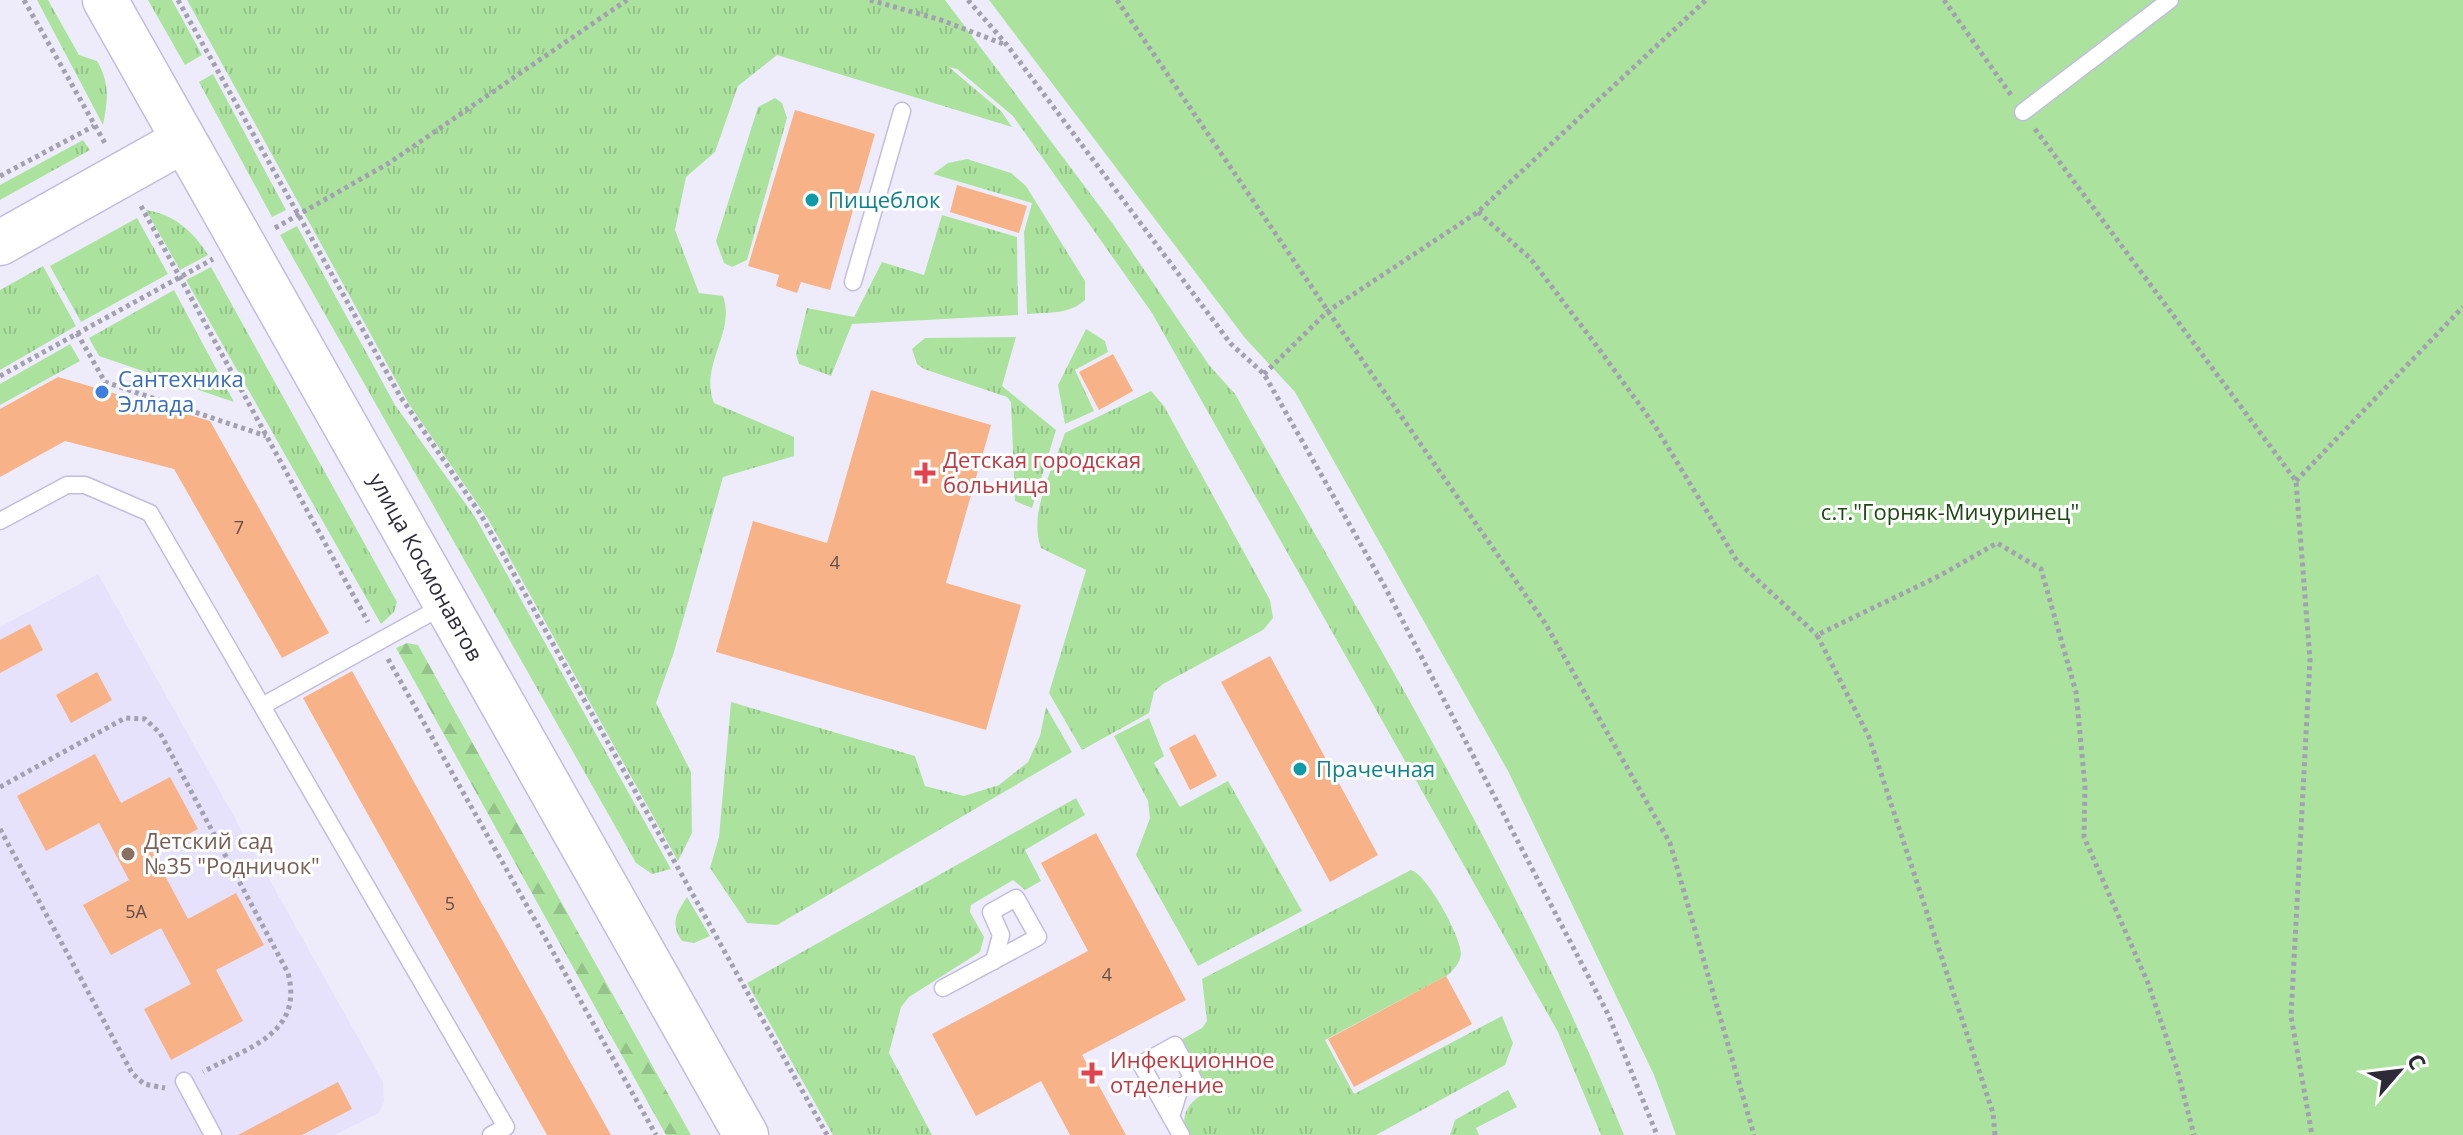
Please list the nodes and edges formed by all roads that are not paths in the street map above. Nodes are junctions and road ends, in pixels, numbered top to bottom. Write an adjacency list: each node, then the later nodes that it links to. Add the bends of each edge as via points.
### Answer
1 (105, 0): 5 (main road, улица Космонавтов)
2 (2170, 0): 4 (lane)
3 (902, 111): 7 (lane)
4 (2023, 112)
5 (184, 140): 6 (main road); 9 (main road, улица Космонавтов)
6 (0, 243)
7 (853, 282)
8 (0, 521): 10 (lane, via 67,485 85,485 150,513)
9 (446, 604): 10 (lane); 17 (main road, улица Космонавтов)
10 (262, 706): 16 (lane, via 506,1127)
11 (994, 961): 12 (lane)
12 (943, 988)
13 (184, 1081): 15 (lane)
14 (1171, 1117): 18 (lane)
15 (213, 1135)
16 (491, 1135)
17 (746, 1135)
18 (1181, 1135)

